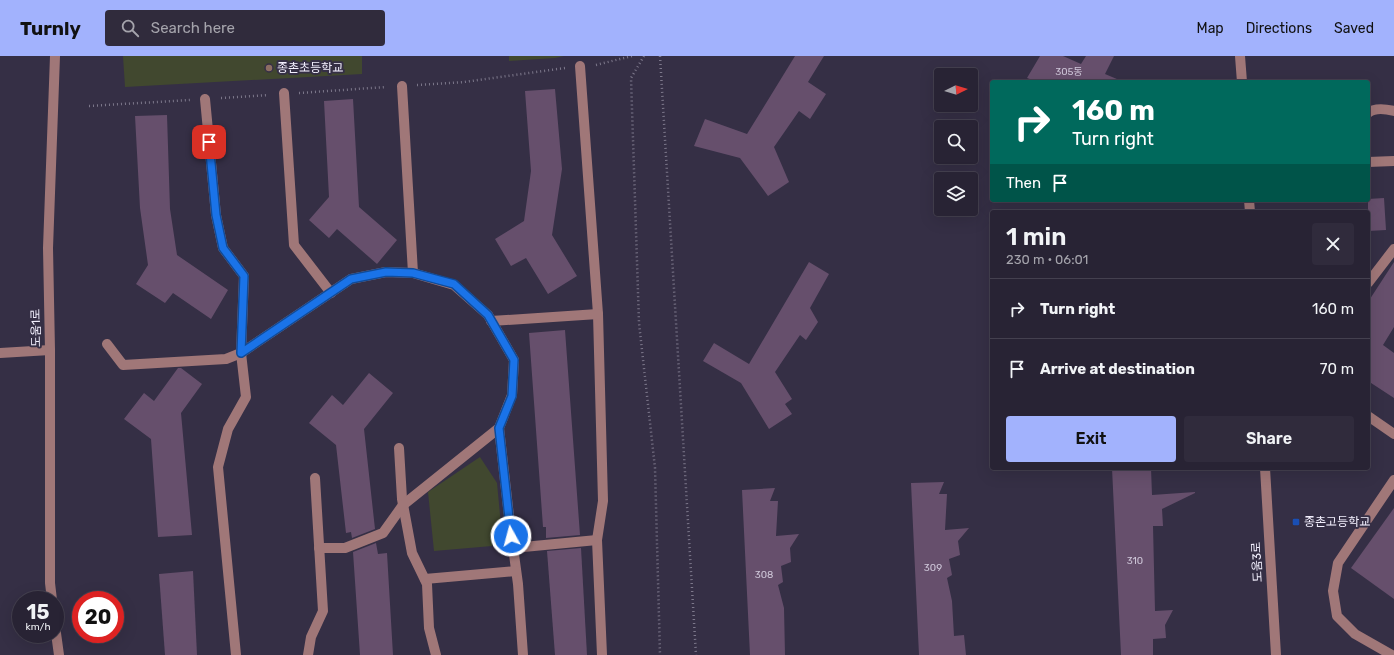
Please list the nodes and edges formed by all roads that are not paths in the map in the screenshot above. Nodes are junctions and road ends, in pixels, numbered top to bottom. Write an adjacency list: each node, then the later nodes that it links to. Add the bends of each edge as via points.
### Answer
1 (55, 56): 19 (street, 도움1로, via 48,248)
2 (1240, 56): 4 (street)
3 (580, 66): 16 (street)
4 (1242, 80)
5 (402, 86): 13 (street)
6 (284, 93): 15 (street, via 294,245)
7 (205, 99): 21 (street, via 216,215 223,248 244,276)
8 (1370, 111): 9 (street)
9 (1394, 111)
10 (1394, 161): 11 (street)
11 (1370, 162)
12 (1394, 249): 14 (street)
13 (413, 273): 15 (street, via 386,272 351,279); 17 (street, via 454,284 488,315)
14 (1370, 280)
15 (331, 293): 21 (street)
16 (598, 314): 17 (street); 30 (street, via 603,501)
17 (491, 321): 23 (street, via 514,360 512,396)
18 (107, 344): 21 (street, via 123,365 226,359)
19 (50, 350): 20 (street); 35 (street, 도움1로)
20 (0, 353)
21 (241, 353): 38 (street, via 246,397 228,429 218,467)
22 (1370, 417): 24 (street)
23 (499, 428): 29 (street); 32 (street)
24 (1394, 434)
25 (399, 448): 29 (street)
26 (1265, 470): 43 (street, 도움3로)
27 (316, 478): 31 (street)
28 (1394, 480): 44 (street, via 1338,563 1333,591 1337,616 1356,634)
29 (403, 505): 31 (street, via 383,533 345,548); 34 (street, via 412,553)
30 (597, 540): 32 (street); 42 (street)
31 (319, 548): 39 (street, via 323,611 311,637)
32 (513, 548): 33 (street)
33 (516, 571): 34 (street); 41 (street)
34 (425, 579): 40 (street, via 429,628)
35 (51, 591)
36 (57, 643): 37 (street)
37 (58, 655)
38 (236, 655)
39 (308, 655)
40 (436, 655)
41 (523, 655)
42 (602, 655)
43 (1276, 655)
44 (1392, 655)

